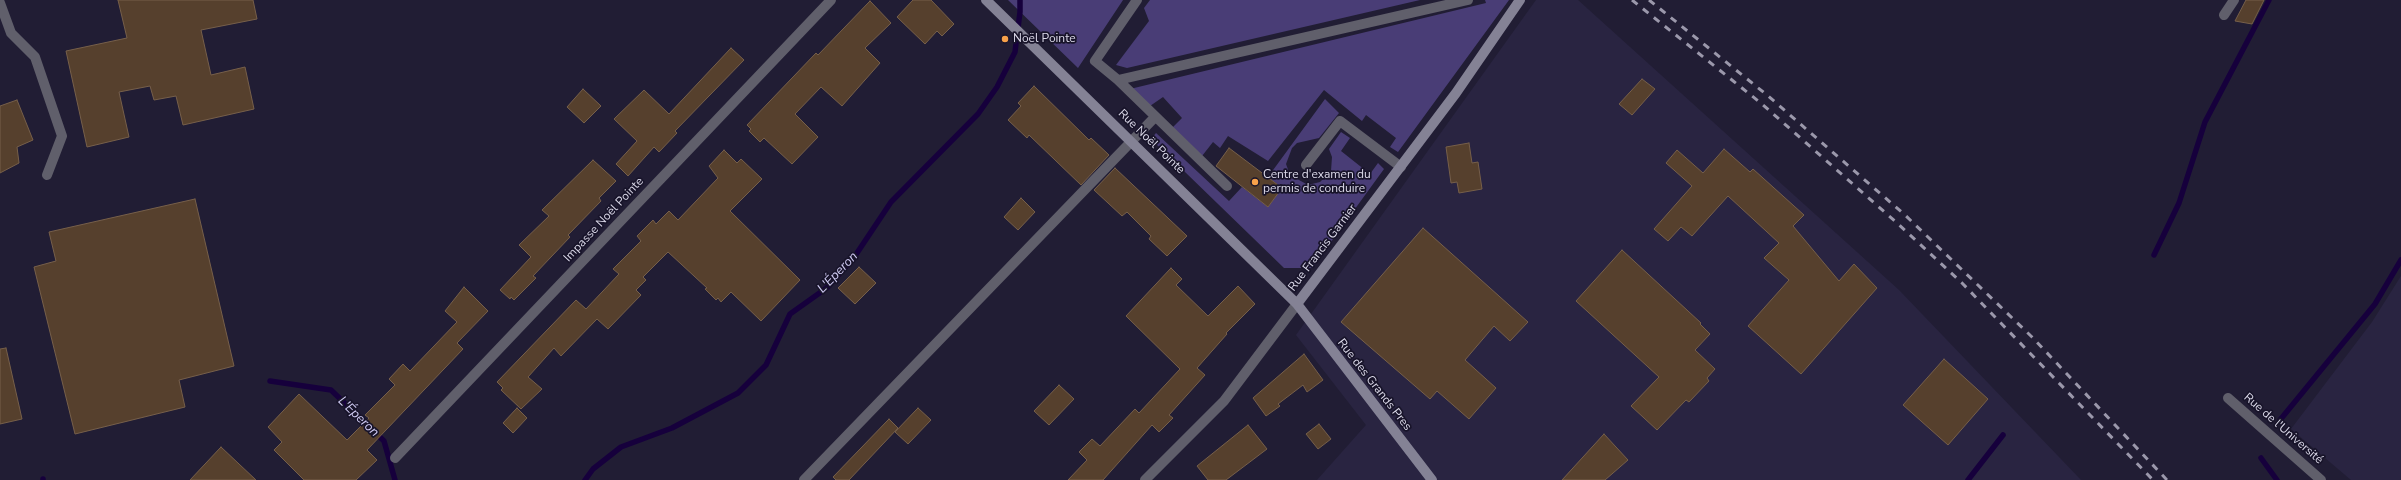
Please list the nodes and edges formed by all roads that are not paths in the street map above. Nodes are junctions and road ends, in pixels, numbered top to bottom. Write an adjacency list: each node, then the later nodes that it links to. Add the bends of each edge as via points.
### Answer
1 (831, 0): 18 (street, Impasse Noël Pointe)
2 (986, 0): 11 (street, Rue Noël Pointe)
3 (1137, 0): 9 (street, via 1095,61)
4 (1468, 0): 9 (street)
5 (1520, 0): 13 (street, Rue Francis Garnier)
6 (2234, 0): 8 (street)
7 (0, 3): 14 (street, via 11,33 35,57 62,136)
8 (2224, 15)
9 (1118, 80): 10 (street)
10 (1155, 116): 11 (street); 15 (street)
11 (1131, 140): 16 (street, Rue Noël Pointe); 19 (street)
12 (1306, 165): 13 (street, via 1340,121)
13 (1401, 167): 16 (street, Rue Francis Garnier)
14 (47, 175)
15 (1227, 186)
16 (1297, 304): 20 (street, Rue Francis Garnier, via 1224,401); 21 (street, Rue des Grands Pres)
17 (2228, 398): 22 (street, Rue de l'Université)
18 (395, 458)
19 (804, 480)
20 (1145, 480)
21 (1432, 480)
22 (2321, 480)

